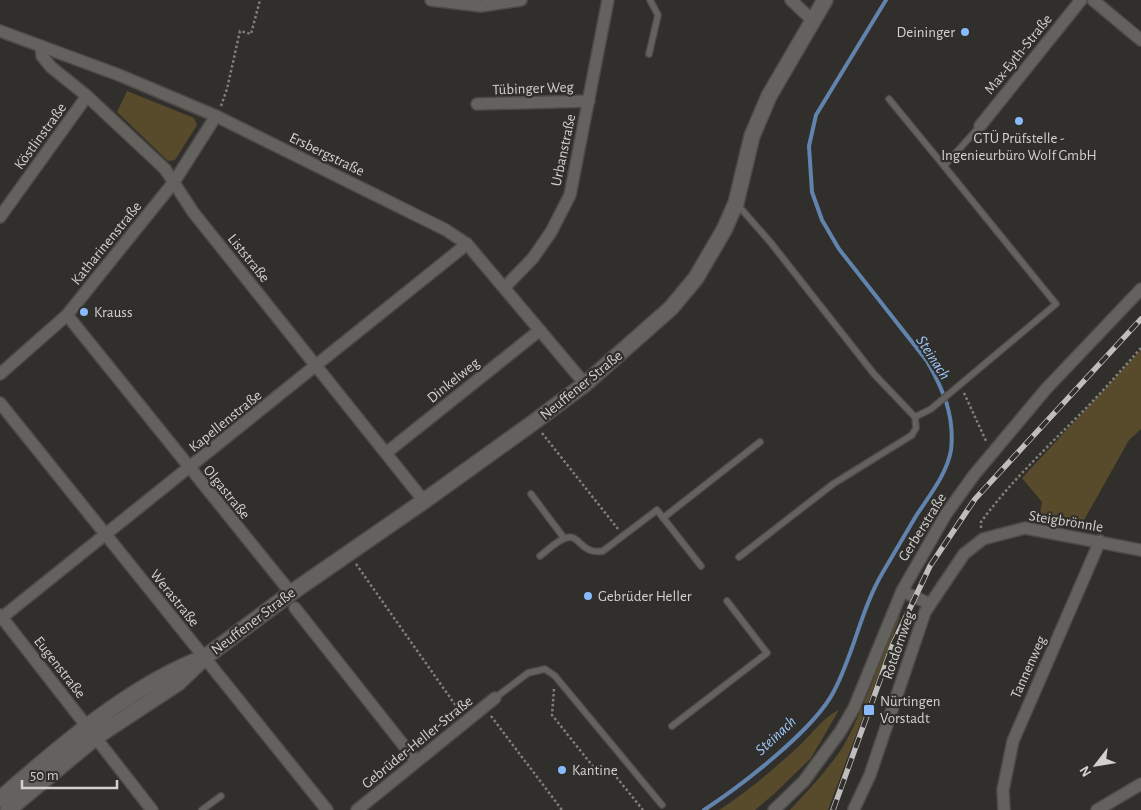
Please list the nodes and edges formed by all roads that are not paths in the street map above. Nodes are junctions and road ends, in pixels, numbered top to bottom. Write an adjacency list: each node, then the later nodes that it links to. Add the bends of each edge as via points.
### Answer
1 (431, 0): 2 (street, via 481,6)
2 (522, 0)
3 (608, 0): 16 (street, Urbanstraße)
4 (650, 0): 13 (lane, via 658,15)
5 (791, 0): 9 (street)
6 (825, 0): 9 (main road, Neuffener Straße)
7 (1081, 0): 19 (street, Max-Eyth-Straße)
8 (1093, 0): 11 (street)
9 (812, 20): 22 (main road, Neuffener Straße, via 769,96 752,136)
10 (0, 32): 12 (street, Ersbergstraße)
11 (1141, 40)
12 (41, 46): 14 (street, Liststraße, via 42,56 51,67); 18 (street, Ersbergstraße)
13 (649, 54)
14 (87, 96): 21 (street, Liststraße, via 165,169); 23 (street, Köstlinstraße)
15 (890, 99): 20 (lane)
16 (589, 101): 17 (street, Tübinger Weg); 25 (street, Urbanstraße, via 570,195 551,232)
17 (477, 104)
18 (216, 116): 21 (street, Katharinenstraße); 24 (street, Ersbergstraße, via 446,230)
19 (980, 126): 20 (lane)
20 (944, 166): 33 (lane, via 1056,304 960,386)
21 (174, 182): 27 (street, Katharinenstraße); 29 (street, Liststraße, via 193,212)
22 (736, 203): 31 (main road, Neuffener Straße, via 710,257 677,301); 33 (lane, via 760,228 874,374)
23 (0, 217)
24 (467, 244): 25 (street, Ersbergstraße); 29 (street, Kapellenstraße)
25 (505, 287): 28 (street, Ersbergstraße)
26 (1141, 289): 47 (street, Gerberstraße, via 1046,389 994,452 946,514)
27 (67, 315): 30 (street, Katharinenstraße); 36 (street, Olgastraße)
28 (540, 330): 31 (street, Ersbergstraße); 35 (street, Dinkelweg)
29 (317, 367): 35 (street, Liststraße); 36 (street, Kapellenstraße)
30 (0, 374)
31 (585, 384): 38 (main road, Neuffener Straße)
32 (0, 403): 40 (street, Werastraße)
33 (915, 417): 45 (lane, via 916,428 912,436 833,484)
34 (760, 442): 39 (lane)
35 (386, 453): 38 (street, Liststraße)
36 (189, 469): 40 (street, Kapellenstraße); 48 (street, Olgastraße)
37 (531, 494): 41 (lane)
38 (424, 502): 48 (main road, Neuffener Straße)
39 (663, 518): 41 (lane, via 658,510 603,551 593,553 577,539); 46 (lane)
40 (105, 534): 52 (street, Kapellenstraße); 53 (street, Werastraße)
41 (564, 538): 44 (lane)
42 (1100, 541): 43 (street, Steigbrönnle); 50 (street, Steigbrönnle, via 1025,528 983,539 964,554); 69 (street, Tannenweg, via 1012,741 1003,790)
43 (1141, 550)
44 (540, 556)
45 (739, 557)
46 (701, 566)
47 (902, 591): 50 (street); 67 (street, Gerberstraße, via 854,708 840,732 804,781)
48 (291, 593): 53 (main road, Neuffener Straße)
49 (728, 602): 55 (lane, via 767,652)
50 (930, 604): 68 (street, Rotdornweg, via 916,636 870,775)
51 (295, 608): 57 (street)
52 (1, 617): 56 (street, Eugenstraße)
53 (204, 658): 56 (main road, Neuffener Straße, via 170,672); 65 (street, Werastraße)
54 (495, 698): 57 (street, Gebrüder-Heller-Straße); 61 (lane, via 528,673 545,669 555,676)
55 (672, 726)
56 (92, 732): 60 (main road, Neuffener Straße); 62 (main road, Neuffener Straße); 63 (street)
57 (416, 761): 66 (street, Gebrüder-Heller-Straße)
58 (1141, 784): 70 (street)
59 (221, 796): 64 (lane)
60 (0, 799)
61 (662, 805)
62 (8, 810)
63 (152, 810)
64 (202, 810)
65 (327, 810)
66 (357, 810)
67 (774, 810)
68 (854, 810)
69 (1004, 810)
70 (1096, 810)

